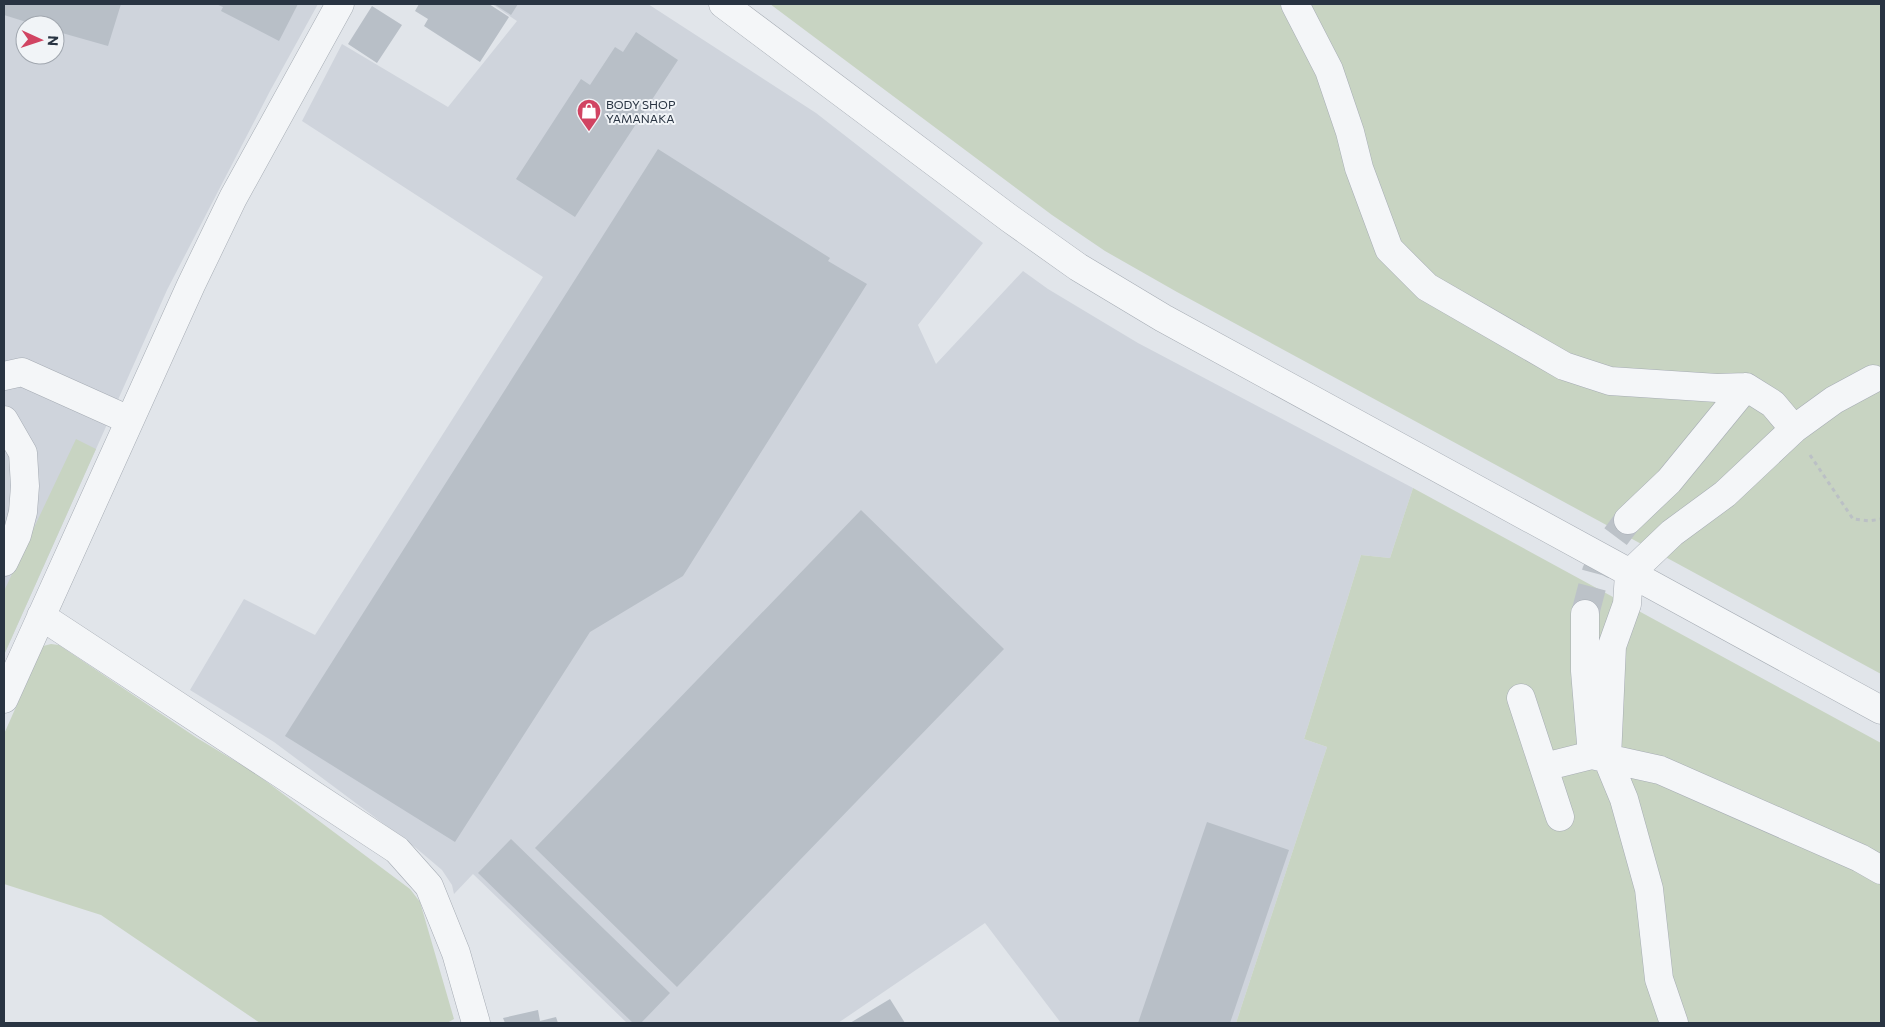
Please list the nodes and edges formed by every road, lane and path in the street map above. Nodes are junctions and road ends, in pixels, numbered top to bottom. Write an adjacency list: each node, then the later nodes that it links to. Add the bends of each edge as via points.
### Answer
1 (340, 4): 8 (street, via 233,198)
2 (723, 4): 13 (street, via 1078,267 1163,318)
3 (1295, 4): 6 (street, via 1329,70 1359,168 1389,248 1427,287 1564,366 1610,381)
4 (4, 376): 8 (street, via 22,372)
5 (1873, 379): 9 (street, via 1834,400)
6 (1746, 387): 9 (street, via 1773,404); 11 (street, via 1669,480)
7 (4, 420): 12 (street, via 23,452 25,486 17,535)
8 (129, 420): 15 (street)
9 (1794, 429): 10 (path, via 1853,519 1869,521); 13 (street, via 1724,494 1672,533)
10 (1881, 518)
11 (1628, 520)
12 (4, 562)
13 (1629, 574): 18 (street); 19 (street, via 1627,604 1612,646)
14 (1585, 614): 19 (street, via 1585,671)
15 (41, 616): 17 (street); 23 (street, via 397,850 429,886 456,953)
16 (1521, 698): 20 (street)
17 (4, 699)
18 (1881, 710)
19 (1599, 756): 20 (street); 22 (street, via 1660,770); 24 (street, via 1624,799 1649,889 1659,979)
20 (1544, 767): 21 (street)
21 (1560, 817)
22 (1881, 870)
23 (476, 1023)
24 (1674, 1023)

